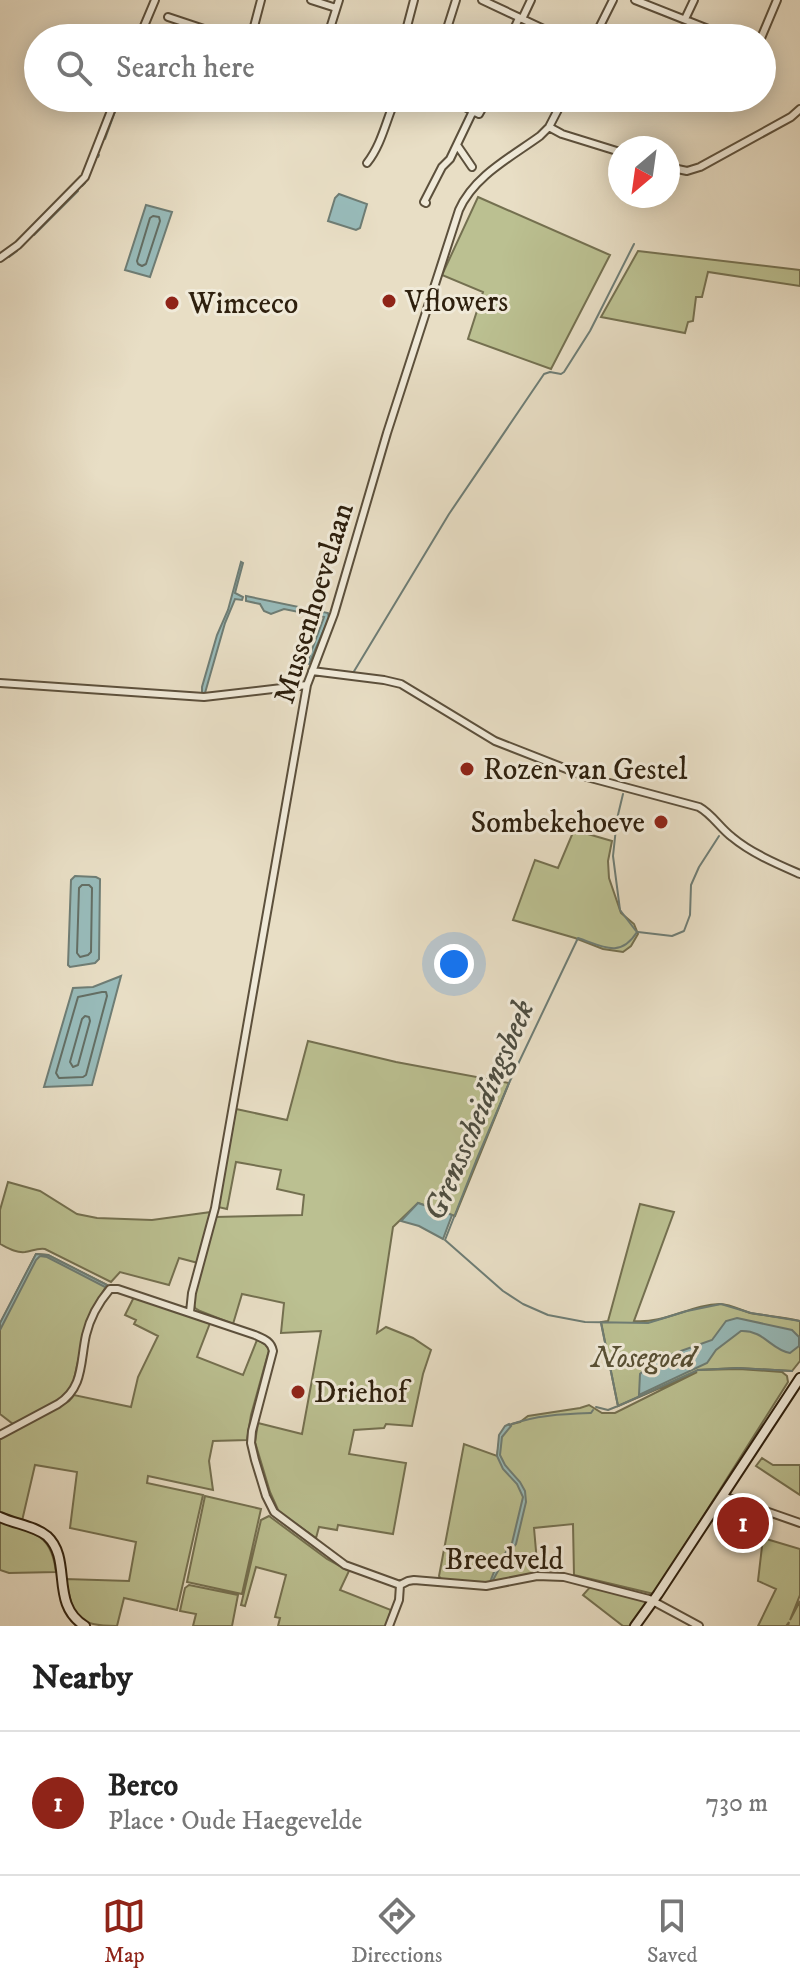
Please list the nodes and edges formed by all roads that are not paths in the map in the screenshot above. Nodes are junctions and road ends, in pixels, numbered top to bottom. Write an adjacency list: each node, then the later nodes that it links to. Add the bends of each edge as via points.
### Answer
1 (155, 0): 18 (street)
2 (261, 0): 20 (street)
3 (311, 0): 13 (street)
4 (339, 0): 13 (street)
5 (414, 0): 22 (street)
6 (456, 0): 23 (street)
7 (482, 0): 15 (street)
8 (531, 0): 15 (street)
9 (613, 0): 26 (street)
10 (635, 0): 16 (street)
11 (694, 0): 16 (street)
12 (777, 0): 28 (street)
13 (336, 8): 21 (street)
14 (168, 17): 17 (street)
15 (521, 18): 24 (street); 25 (street)
16 (685, 19): 27 (street)
17 (185, 23): 19 (street)
18 (145, 24)
19 (188, 24)
20 (255, 24)
21 (331, 24)
22 (408, 24)
23 (448, 24)
24 (518, 24)
25 (534, 24)
26 (601, 24)
27 (697, 24)
28 (767, 24)
29 (800, 109): 39 (street, via 700,167)
30 (111, 112): 41 (street, via 85,177)
31 (390, 112): 37 (street)
32 (473, 112): 35 (street)
33 (557, 112): 34 (street, Mussenhoevelaan)
34 (549, 127): 36 (street); 42 (street, Mussenhoevelaan, via 464,198)
35 (457, 145): 38 (street); 40 (street)
36 (608, 148)
37 (367, 163)
38 (472, 167)
39 (680, 170)
40 (426, 203)
41 (0, 258)
42 (312, 671): 44 (street, Mussenhoevelaan); 45 (street, via 401,684 479,733 518,750 587,777 699,807 745,846)
43 (0, 683): 44 (street, via 204,697)
44 (307, 685): 46 (street, Mussenhoevelaan, via 215,1208)
45 (800, 874)
46 (190, 1312): 48 (street, via 110,1289 86,1332 74,1391); 52 (street, via 272,1345 251,1443 274,1512 345,1565)
47 (800, 1378): 49 (street)
48 (0, 1435)
49 (723, 1496): 51 (street); 53 (street)
50 (0, 1517): 54 (street, via 40,1532 53,1544 67,1607)
51 (800, 1523)
52 (400, 1585): 53 (street, Breedveld, via 414,1580 486,1586 555,1576); 55 (street)
53 (654, 1601): 56 (street); 57 (street, Breedveld)
54 (85, 1626)
55 (389, 1626)
56 (635, 1626)
57 (699, 1626)

